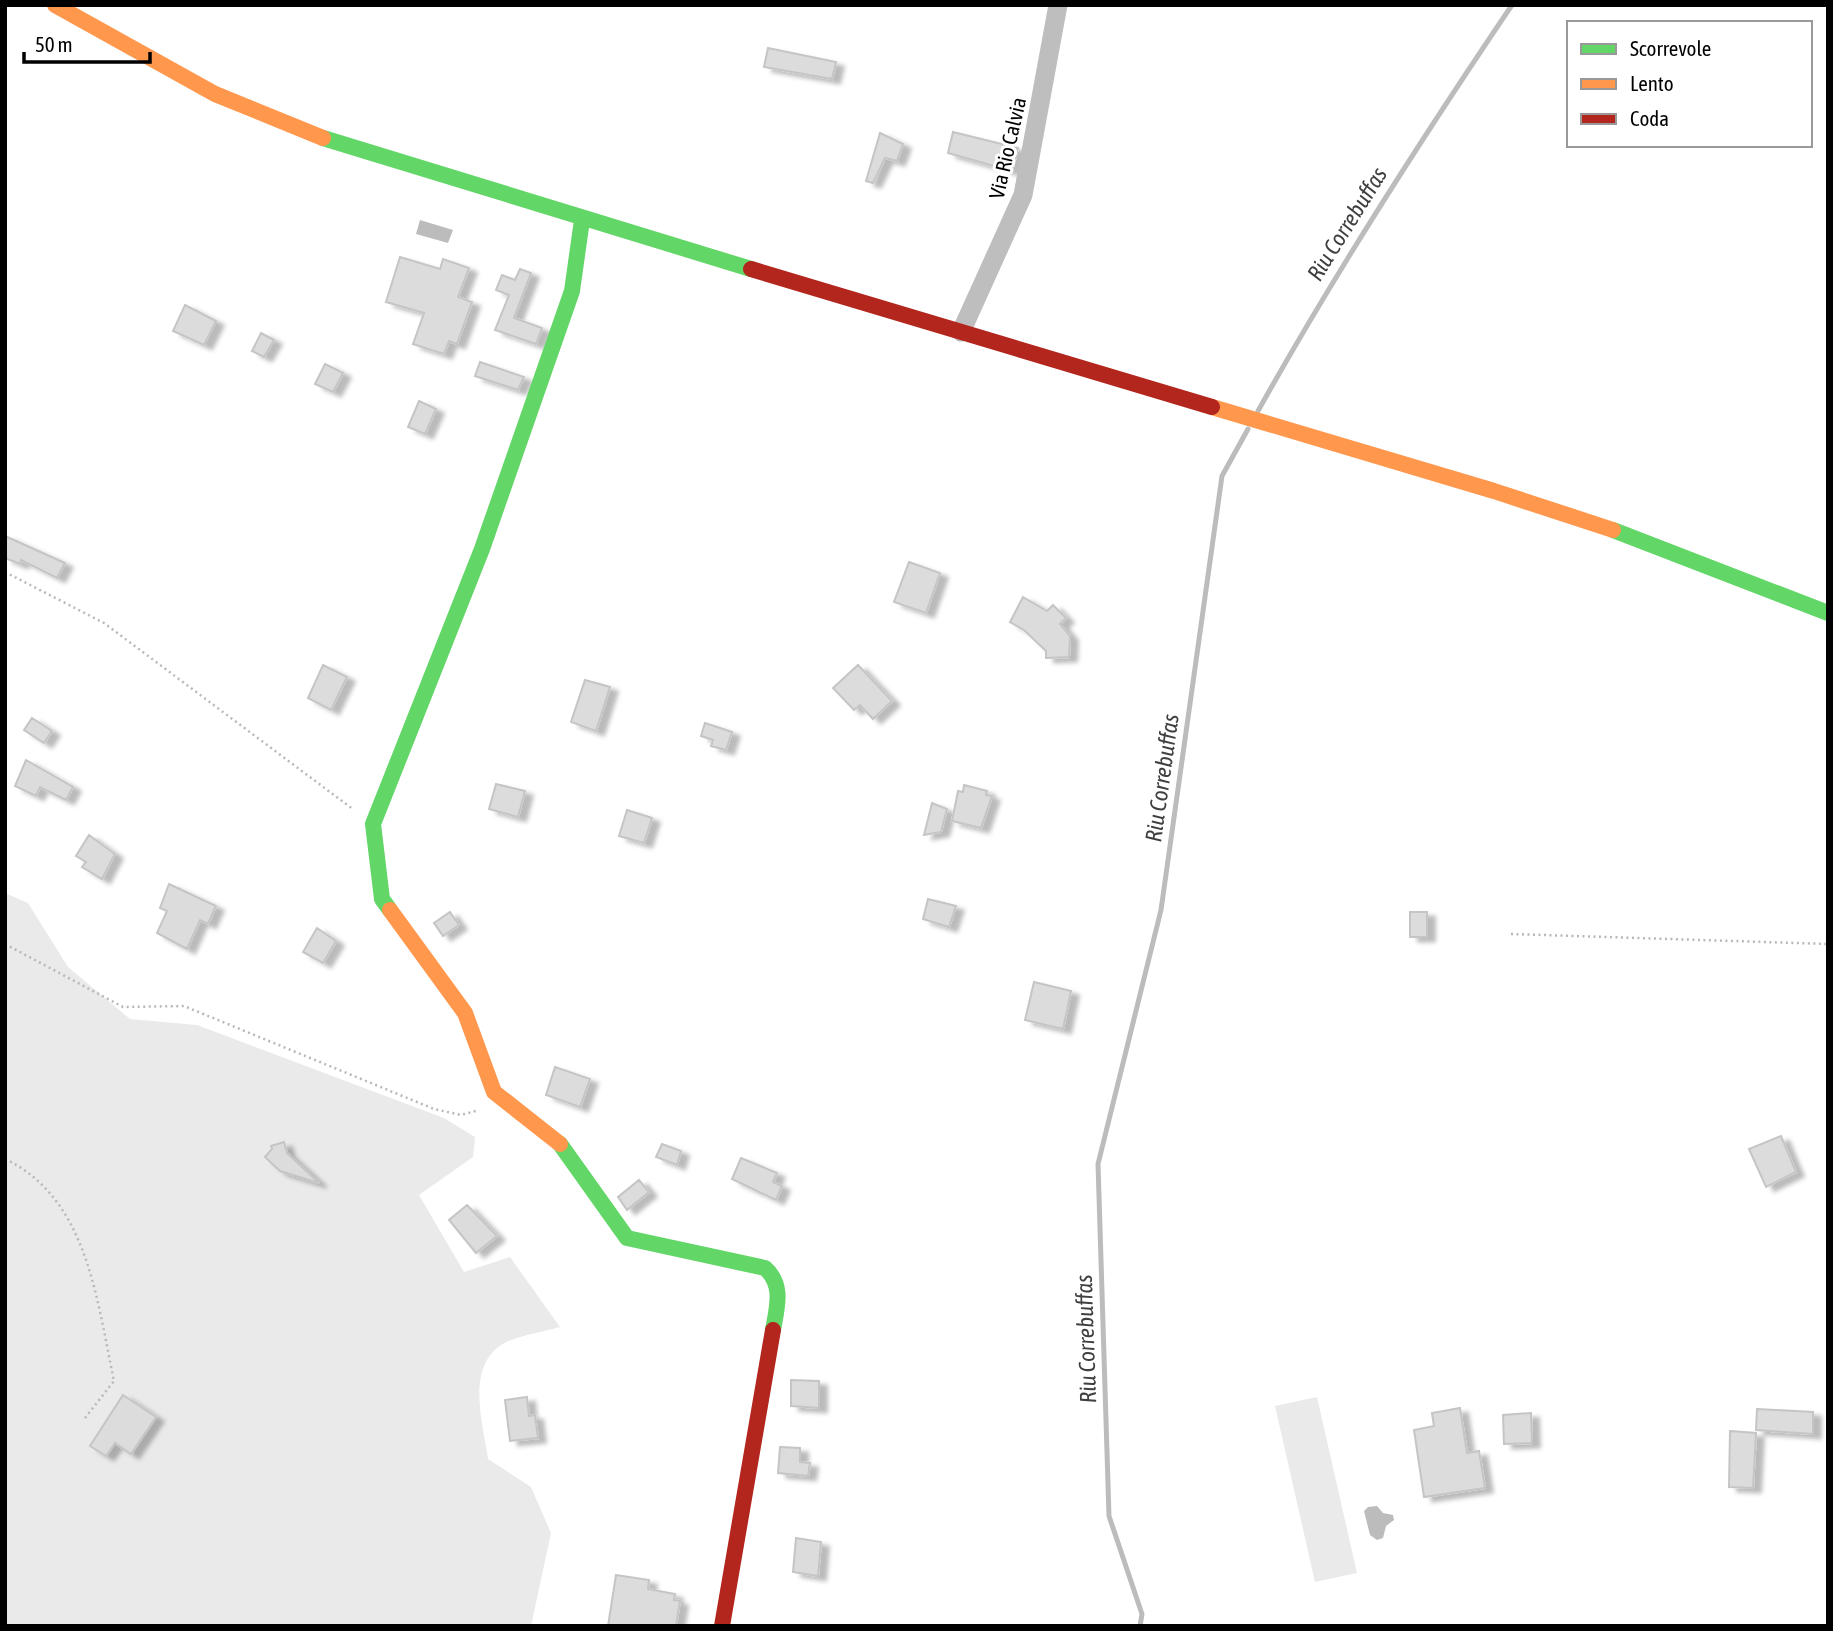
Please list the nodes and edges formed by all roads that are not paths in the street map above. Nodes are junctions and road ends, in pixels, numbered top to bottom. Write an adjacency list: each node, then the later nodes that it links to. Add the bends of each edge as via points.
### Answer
1 (55, 5): 3 (main road, via 159,65 268,116 342,146)
2 (1058, 5): 4 (street, Via Rio Calvia, via 1023,195)
3 (582, 220): 4 (main road); 6 (main road, via 572,291 482,549 373,824 382,899 466,1013 494,1092 560,1144 627,1238 765,1268 774,1276 779,1298)
4 (961, 332): 5 (main road, via 1612,530)
5 (1828, 613)
6 (722, 1626)

